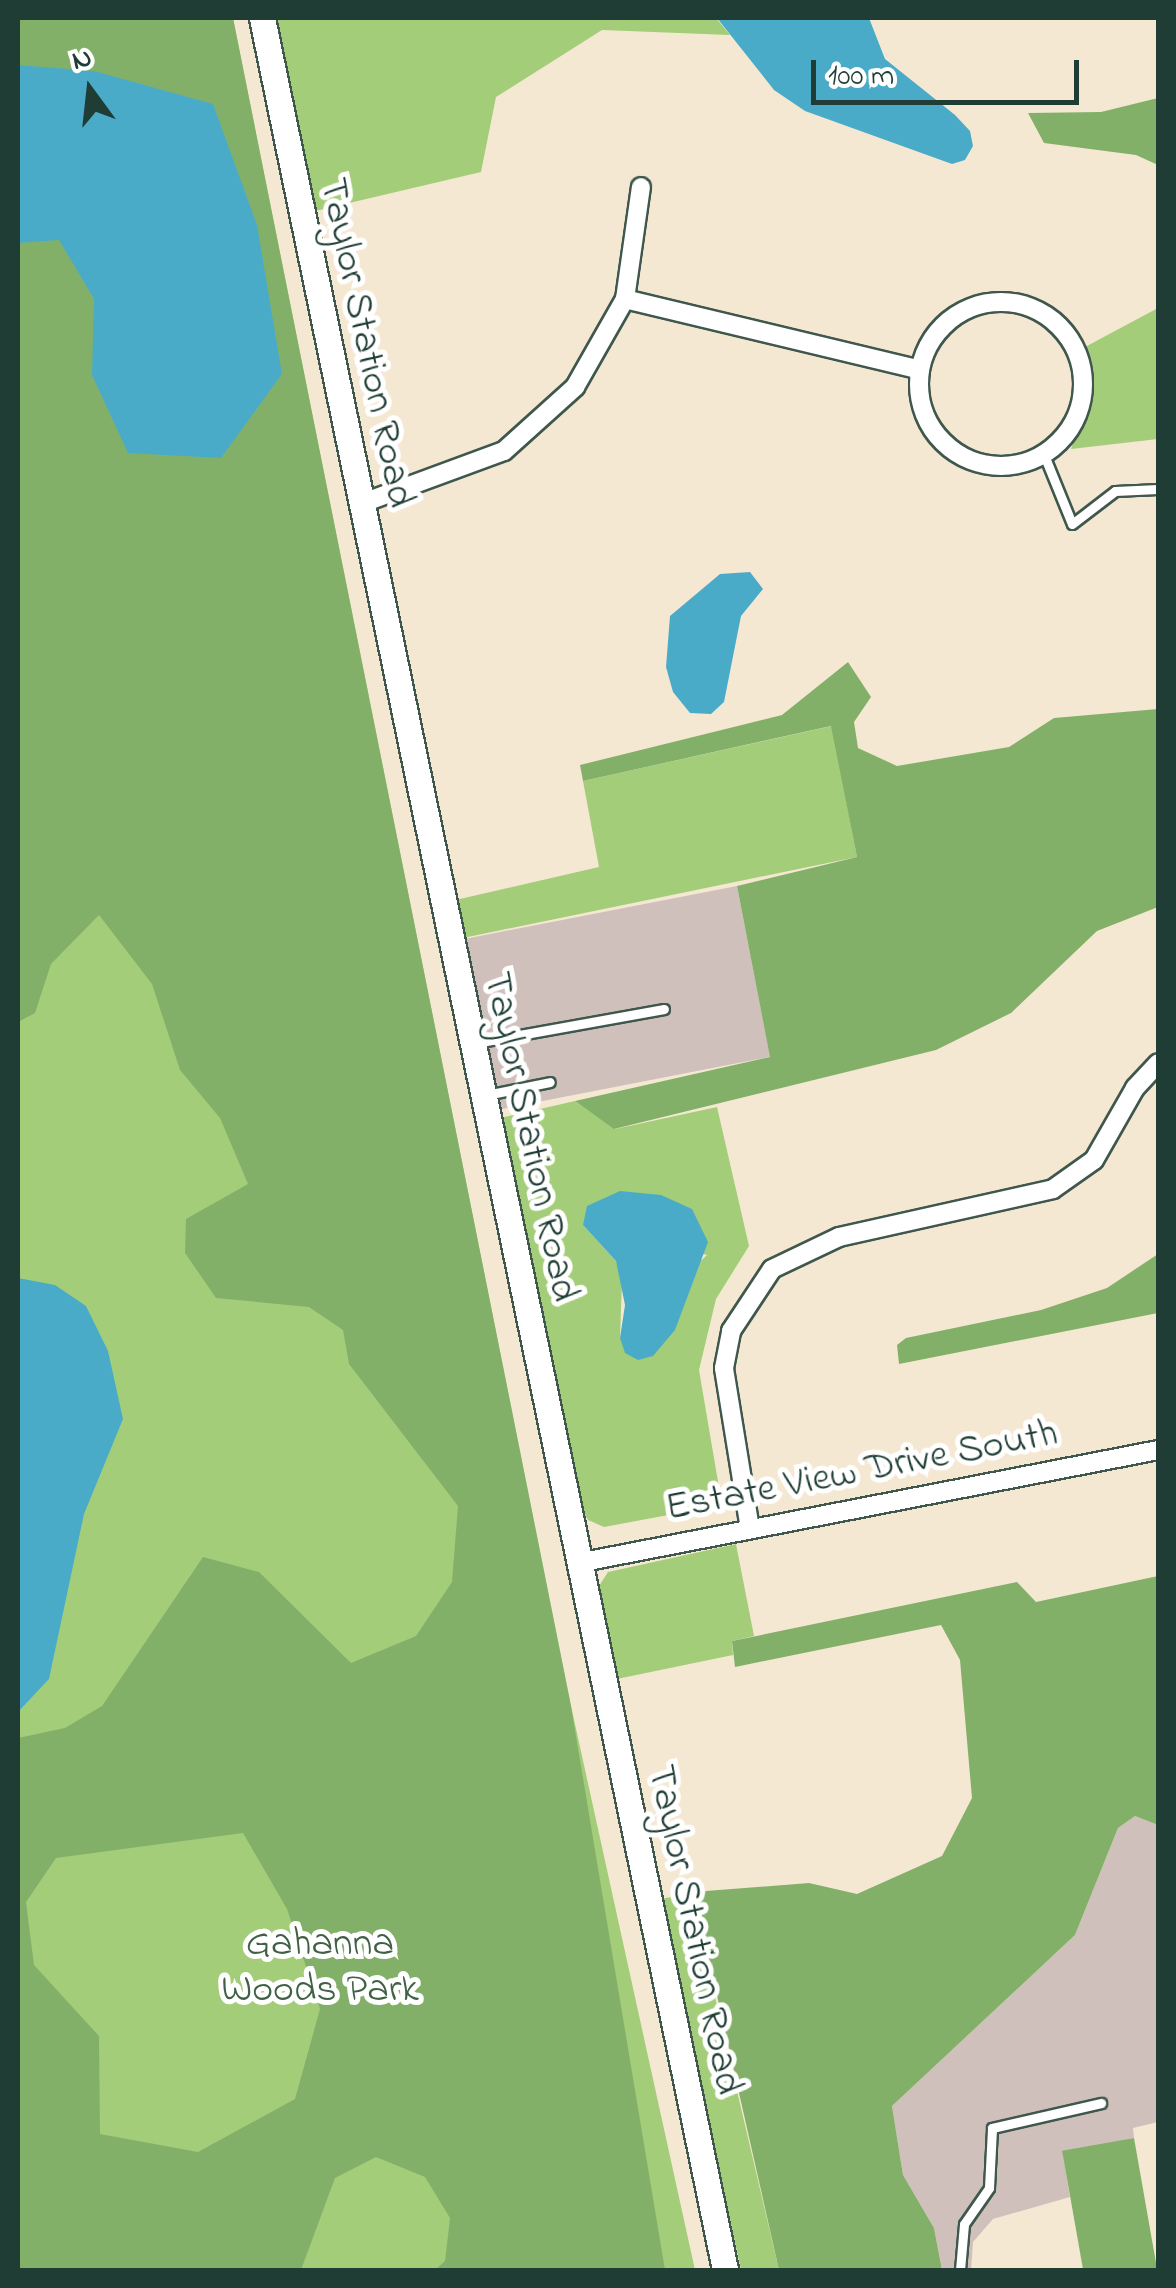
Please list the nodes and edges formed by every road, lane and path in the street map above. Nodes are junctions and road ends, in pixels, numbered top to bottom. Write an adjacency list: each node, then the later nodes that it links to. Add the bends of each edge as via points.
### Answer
1 (262, 18): 7 (main road, Taylor Station Road)
2 (640, 187): 3 (street)
3 (625, 299): 4 (street); 7 (street, via 575,387 504,451)
4 (920, 370): 5 (street, via 923,411 946,446 1004,466); 5 (street, via 937,333 970,308 1010,303 1048,316 1074,347 1083,386 1072,426)
5 (1044, 454): 6 (lane, via 1072,524 1115,491)
6 (1158, 489)
7 (360, 504): 9 (main road, Taylor Station Road)
8 (664, 1010): 9 (lane)
9 (472, 1043): 12 (main road, Taylor Station Road)
10 (1158, 1063): 14 (street, via 1135,1088 1094,1160 1054,1189 839,1237 772,1269 731,1331 724,1368)
11 (550, 1082): 12 (lane)
12 (483, 1096): 15 (main road, Taylor Station Road)
13 (1158, 1450): 14 (street, Estate View Drive South)
14 (750, 1530): 15 (street, Estate View Drive South)
15 (578, 1563): 17 (main road, Taylor Station Road)
16 (1102, 2102): 18 (lane, via 992,2128 989,2188 964,2224)
17 (725, 2270)
18 (960, 2270)

